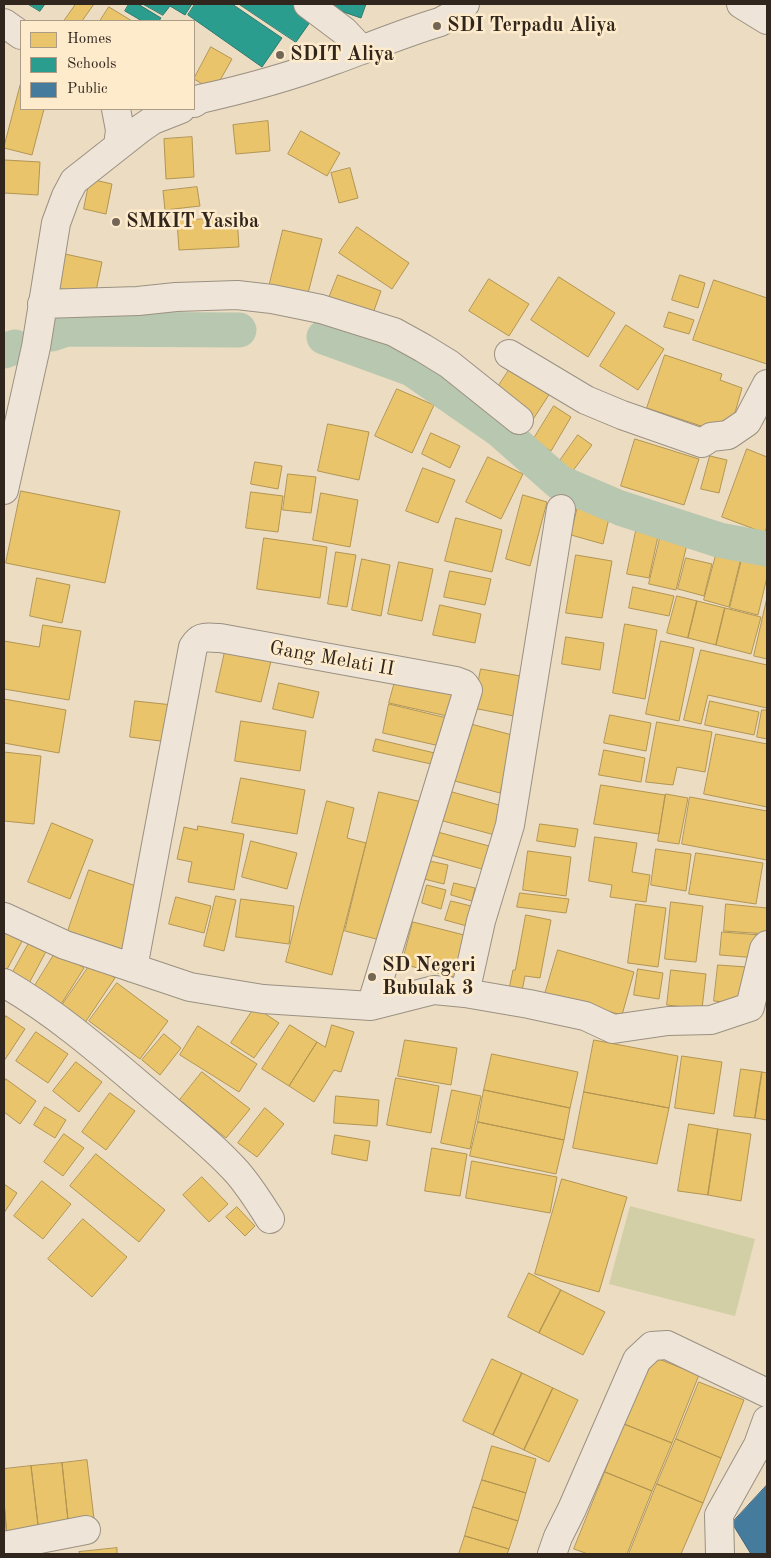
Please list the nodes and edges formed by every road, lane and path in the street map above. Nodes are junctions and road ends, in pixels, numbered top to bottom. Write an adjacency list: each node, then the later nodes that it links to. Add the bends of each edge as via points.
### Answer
1 (308, 4): 7 (street, via 344,31)
2 (465, 4): 7 (street, via 440,22)
3 (741, 4): 4 (street)
4 (767, 20)
5 (4, 23): 6 (street)
6 (20, 34)
7 (362, 50): 8 (street, via 281,79)
8 (195, 102)
9 (116, 110): 11 (street, via 120,130)
10 (178, 110): 11 (street, via 153,120)
11 (118, 146): 12 (street, via 74,181 66,196 56,223)
12 (42, 304): 15 (street, via 237,295 321,309 394,332 423,348 449,364); 17 (street, via 36,347)
13 (509, 354): 16 (street, via 586,400 702,443 711,437)
14 (767, 384): 16 (street)
15 (519, 420)
16 (757, 427)
17 (4, 490)
18 (561, 509): 23 (street, via 510,825 481,921)
19 (4, 917): 21 (street, via 65,945)
20 (767, 945): 25 (street, via 764,949)
21 (133, 968): 24 (street, via 190,987 263,999); 24 (street, Gang Melati II, via 193,647 202,638 220,638 456,681 468,690)
22 (4, 983): 26 (street, via 115,1063 212,1149 247,1184)
23 (465, 993): 24 (street, via 434,990); 25 (street, via 585,1016 613,1029)
24 (371, 1006)
25 (759, 1012)
26 (270, 1219)
27 (767, 1393): 31 (street, via 667,1345 652,1346 637,1360)
28 (767, 1420): 32 (street, via 758,1445 719,1515)
29 (86, 1530): 30 (street)
30 (4, 1546)
31 (552, 1554)
32 (720, 1554)

